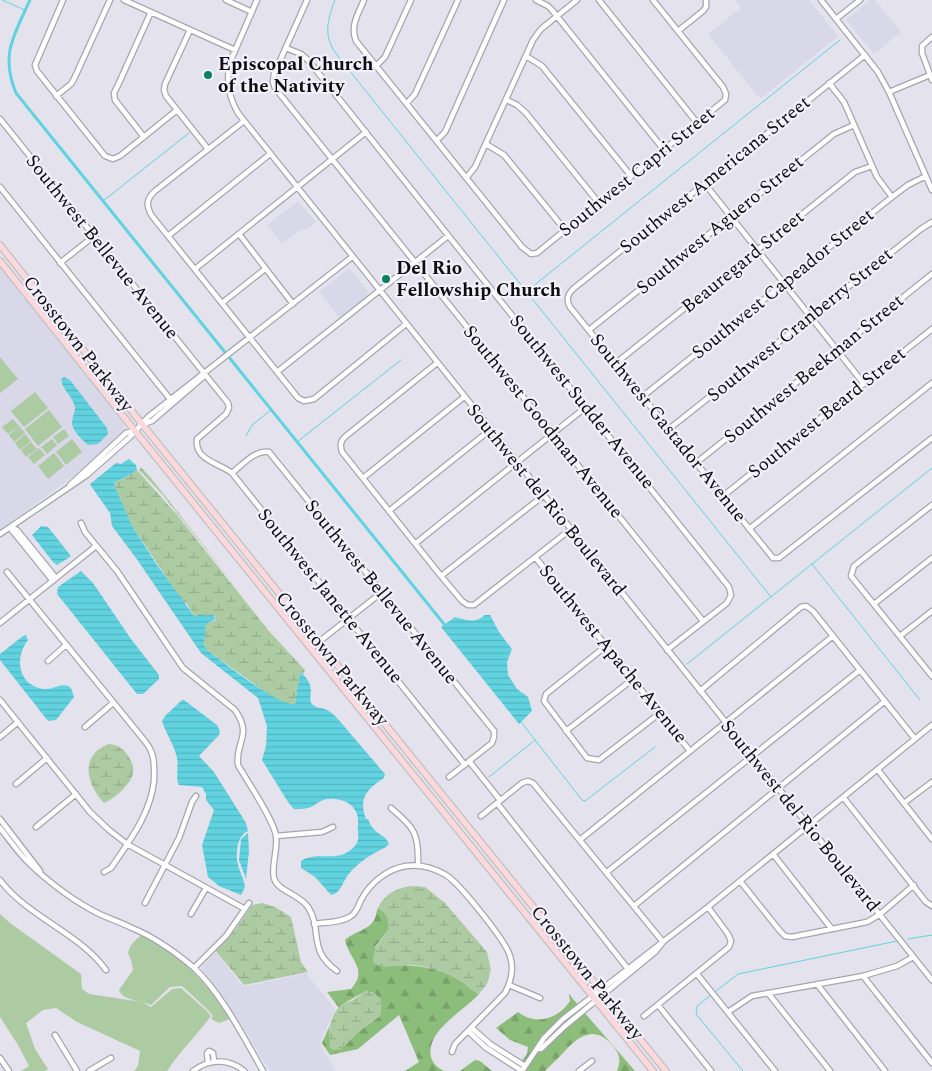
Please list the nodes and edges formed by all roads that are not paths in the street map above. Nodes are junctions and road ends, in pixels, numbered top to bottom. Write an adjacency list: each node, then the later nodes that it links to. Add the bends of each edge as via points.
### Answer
1 (63, 0): 34 (street, via 35,65)
2 (110, 0): 34 (street, via 74,79)
3 (124, 0): 18 (street)
4 (226, 0): 19 (street)
5 (257, 0): 19 (street, Southwest del Rio Boulevard)
6 (307, 0): 25 (street)
7 (364, 0): 29 (street, via 353,31 356,41)
8 (411, 0): 29 (street, via 385,57)
9 (458, 0): 36 (street, via 415,94)
10 (504, 0): 44 (street, via 445,132)
11 (536, 0): 20 (street)
12 (577, 0): 20 (street)
13 (599, 0): 40 (street)
14 (653, 0): 23 (street)
15 (706, 0): 23 (street, via 706,7)
16 (821, 0): 21 (street)
17 (860, 0): 21 (street)
18 (151, 12): 22 (street); 43 (street, via 114,96)
19 (252, 12): 26 (street, Southwest del Rio Boulevard)
20 (557, 16): 28 (street, via 541,29); 47 (street)
21 (836, 19): 27 (street)
22 (190, 30): 26 (street); 37 (street, via 164,88)
23 (678, 31): 40 (street, Southwest Capri Street, via 726,94 724,102)
24 (932, 37): 30 (street, via 922,46)
25 (286, 48): 42 (street, Southwest Sudder Avenue, via 306,58); 49 (street, Southwest Goodman Avenue, via 274,74 275,88)
26 (235, 50): 39 (street, Southwest del Rio Boulevard, via 228,72 228,89 234,107)
27 (865, 55): 32 (street, Southwest Americana Street); 33 (street)
28 (526, 56): 35 (street); 51 (street, via 542,66)
29 (377, 65): 36 (street)
30 (930, 75): 31 (street); 33 (street)
31 (932, 80)
32 (829, 83): 41 (street, via 844,102); 54 (street, Southwest Americana Street)
33 (889, 92): 52 (street)
34 (56, 96): 43 (street, via 103,154 113,159)
35 (507, 100): 45 (street); 59 (street, via 526,113)
36 (407, 102): 44 (street)
37 (177, 110): 43 (street); 46 (street)
38 (0, 119): 64 (street, Southwest Bellevue Avenue)
39 (244, 121): 46 (street); 48 (street, Southwest del Rio Boulevard)
40 (698, 124): 47 (street, Southwest Capri Street)
41 (854, 125): 50 (street); 60 (street, Southwest Aguero Street, via 834,134)
42 (366, 132): 49 (street); 66 (street, Southwest Sudder Avenue)
43 (144, 137)
44 (437, 140): 53 (street)
45 (486, 144): 53 (street, via 474,171); 62 (street, via 504,155)
46 (208, 149): 65 (street, via 152,194 147,204)
47 (664, 150): 51 (street, Southwest Capri Street)
48 (270, 154): 56 (street, Southwest del Rio Boulevard); 65 (street)
49 (332, 159): 56 (street); 72 (street, Southwest Goodman Avenue)
50 (872, 166): 58 (street); 68 (street, Beauregard Street, via 855,172)
51 (631, 176): 59 (street, Southwest Capri Street)
52 (926, 176): 57 (street); 58 (street, Southwest Capeador Street, via 908,184)
53 (467, 177): 62 (street, Southwest Capri Street, via 531,254 537,253)
54 (705, 184): 60 (street); 78 (street, Southwest Americana Street)
55 (0, 187): 71 (street)
56 (296, 187): 63 (street); 69 (street, Southwest del Rio Boulevard)
57 (932, 190)
58 (892, 197): 76 (street, Southwest Capeador Street)
59 (598, 202): 62 (street, Southwest Capri Street)
60 (731, 217): 68 (street); 84 (street, Southwest Aguero Street)
61 (932, 222): 81 (street, Southwest Cranberry Street)
62 (565, 230)
63 (239, 234): 73 (street); 74 (street)
64 (94, 236): 71 (street); 90 (street, Southwest Bellevue Avenue)
65 (168, 236): 74 (street)
66 (448, 236): 72 (street); 96 (street, Southwest Sudder Avenue)
67 (0, 246): 97 (main road, Crosstown Parkway)
68 (758, 250): 76 (street); 88 (street, Beauregard Street)
69 (352, 257): 77 (street, Southwest del Rio Boulevard); 80 (street)
70 (0, 261): 100 (main road, Crosstown Parkway)
71 (60, 262): 95 (street)
72 (416, 262): 77 (street); 101 (street, Southwest Goodman Avenue)
73 (265, 268): 79 (street); 80 (street)
74 (195, 269): 79 (street)
75 (932, 274): 86 (street, Southwest Beekman Street)
76 (785, 283): 81 (street); 93 (street, Southwest Capeador Street)
77 (380, 290): 82 (street, Southwest del Rio Boulevard); 89 (street)
78 (567, 296): 84 (street, Southwest Gastador Avenue, via 569,305)
79 (222, 303): 85 (street)
80 (293, 304): 85 (street)
81 (811, 316): 86 (street); 98 (street, Southwest Cranberry Street)
82 (406, 324): 87 (street, Southwest del Rio Boulevard); 89 (street, via 314,399 306,402 298,398)
83 (932, 329): 92 (street, Southwest Beard Street)
84 (588, 330): 88 (street, Southwest Gastador Avenue)
85 (250, 338): 89 (street); 90 (street)
86 (838, 350): 92 (street); 105 (street, Southwest Beekman Street)
87 (437, 363): 94 (street, Southwest del Rio Boulevard); 107 (street, via 341,440 342,452)
88 (616, 363): 93 (street, Southwest Gastador Avenue)
89 (277, 372)
90 (205, 374): 95 (street); 97 (street, via 152,422); 102 (street, Southwest Bellevue Avenue, via 229,408)
91 (932, 383): 115 (street)
92 (864, 384): 109 (street, Southwest Beard Street)
93 (642, 397): 98 (street, Southwest Gastador Avenue)
94 (464, 398): 99 (street, Southwest del Rio Boulevard); 107 (street)
95 (170, 400): 97 (street)
96 (586, 407): 101 (street); 129 (street, Southwest Sudder Avenue, via 729,587 731,595 727,603)
97 (142, 424): 100 (street); 133 (main road, Crosstown Parkway)
98 (669, 429): 105 (street, Southwest Gastador Avenue)
99 (490, 430): 104 (street, Southwest del Rio Boulevard); 111 (street)
100 (135, 431): 113 (street, via 126,434 65,489); 136 (main road, Crosstown Parkway)
101 (552, 434): 104 (street); 129 (street, Southwest Goodman Avenue)
102 (200, 435): 106 (street, Southwest Janette Avenue, via 196,446 198,452)
103 (932, 438): 115 (street, Southwest Gastador Avenue, via 779,558 773,558)
104 (518, 463): 108 (street, Southwest del Rio Boulevard); 117 (street)
105 (696, 463): 109 (street, Southwest Gastador Avenue)
106 (232, 473): 124 (street, Southwest Bellevue Avenue, via 258,453 269,452); 128 (street, Southwest Janette Avenue)
107 (363, 478): 111 (street)
108 (543, 496): 114 (street, Southwest del Rio Boulevard); 122 (street)
109 (723, 496): 115 (street, Southwest Gastador Avenue)
110 (932, 505): 126 (street, via 854,566 851,576)
111 (389, 511): 117 (street)
112 (82, 523): 118 (street)
113 (11, 527): 116 (street); 123 (street)
114 (571, 529): 119 (street); 137 (street, Southwest del Rio Boulevard)
115 (749, 529)
116 (0, 534)
117 (416, 543): 122 (street)
118 (96, 546): 123 (street); 176 (street, via 117,571 183,668 235,710 240,718 244,726 238,765)
119 (535, 558): 122 (street, via 474,605 468,606 462,601); 135 (street, Southwest Apache Avenue)
120 (932, 558): 126 (street)
121 (7, 572): 125 (street)
122 (441, 576)
123 (55, 579): 125 (street)
124 (381, 593): 128 (street); 158 (street, Southwest Bellevue Avenue, via 494,731 492,743)
125 (30, 599): 130 (street); 134 (street)
126 (874, 604): 132 (street)
127 (932, 611): 132 (street)
128 (349, 619): 133 (street); 158 (street, Southwest Janette Avenue)
129 (703, 622): 137 (street)
130 (0, 623)
131 (833, 636): 140 (street); 143 (street, via 813,611 806,606 801,607); 149 (street)
132 (900, 636): 139 (street)
133 (319, 642): 136 (street); 211 (main road, Crosstown Parkway)
134 (66, 645): 138 (street); 146 (street)
135 (606, 646): 142 (street, Southwest Apache Avenue); 152 (street, via 546,694 544,702)
136 (311, 648): 214 (main road, Crosstown Parkway)
137 (667, 650): 143 (street, Southwest del Rio Boulevard)
138 (48, 661)
139 (930, 669): 141 (street)
140 (860, 670): 145 (street); 156 (street)
141 (932, 676)
142 (633, 679): 147 (street, Southwest Apache Avenue); 152 (street)
143 (700, 691): 149 (street, Southwest del Rio Boulevard)
144 (0, 700): 148 (street)
145 (885, 701): 154 (street); 163 (street)
146 (113, 703): 151 (street); 179 (street, via 153,754 150,800 141,823)
147 (660, 713): 152 (street, via 599,760 588,758); 155 (street, Southwest Apache Avenue)
148 (18, 722): 153 (street); 157 (street)
149 (726, 723): 155 (street); 156 (street, Southwest del Rio Boulevard)
150 (932, 725): 154 (street)
151 (85, 727)
152 (566, 731)
153 (0, 737)
154 (915, 739): 159 (street)
155 (690, 751): 177 (street)
156 (752, 756): 163 (street, Southwest del Rio Boulevard); 184 (street)
157 (48, 758): 162 (street); 164 (street)
158 (467, 763): 160 (street); 167 (street, Southwest Janette Avenue)
159 (878, 770): 166 (street); 168 (street)
160 (449, 777)
161 (932, 782): 168 (street)
162 (16, 784)
163 (778, 788): 172 (street, Southwest del Rio Boulevard); 192 (street)
164 (76, 794): 173 (street); 179 (street, via 90,812)
165 (196, 796): 181 (street)
166 (843, 797): 172 (street); 188 (street)
167 (498, 802): 170 (street); 177 (street, via 522,783 536,784); 203 (street)
168 (904, 803): 178 (street)
169 (391, 808): 182 (street, via 416,835)
170 (481, 816)
171 (0, 819): 185 (street)
172 (807, 826): 180 (street); 197 (street, Southwest del Rio Boulevard)
173 (36, 827)
174 (333, 827): 176 (street, via 322,832)
175 (0, 828): 185 (street, via 23,857)
176 (276, 836): 198 (street, via 274,879 284,890 302,900)
177 (581, 839): 184 (street)
178 (932, 839)
179 (127, 844): 181 (street); 183 (street, via 111,868)
180 (773, 854): 187 (street); 199 (street)
181 (164, 865): 189 (street); 190 (street)
182 (418, 866): 198 (street, via 405,866 374,882 353,915); 210 (street, via 437,870 456,883 500,938 512,964)
183 (104, 872)
184 (607, 872): 192 (street)
185 (44, 876): 202 (street, via 89,909 150,937)
186 (0, 880): 204 (street, via 32,912 86,948)
187 (740, 881): 194 (street); 199 (street, via 785,936)
188 (914, 886): 193 (street); 197 (street)
189 (206, 888): 195 (street); 196 (street)
190 (145, 903)
191 (248, 903): 195 (street)
192 (634, 906): 200 (street)
193 (932, 906)
194 (708, 907): 200 (street); 206 (street, via 731,941 729,947)
195 (245, 910): 202 (street, via 226,936)
196 (191, 914)
197 (879, 915): 199 (street, via 867,922); 201 (street, Southwest del Rio Boulevard)
198 (314, 924): 205 (street, via 320,952)
199 (831, 928)
200 (663, 942): 203 (street); 211 (street, via 655,952)
201 (913, 957): 207 (street, via 898,966); 208 (street, Southwest del Rio Boulevard)
202 (194, 968): 233 (street, via 219,998)
203 (628, 969): 211 (street)
204 (106, 970)
205 (337, 970)
206 (697, 974): 215 (street); 216 (street)
207 (863, 976): 209 (street); 225 (street)
208 (932, 980)
209 (816, 984): 212 (street); 240 (street)
210 (509, 985): 213 (street); 218 (street)
211 (602, 992): 214 (street); 236 (main road, Crosstown Parkway)
212 (768, 993): 216 (street, via 752,996); 239 (street)
213 (540, 998)
214 (594, 998): 227 (street, via 548,1033); 235 (main road, Crosstown Parkway)
215 (658, 1005): 217 (street); 237 (street)
216 (728, 1012): 238 (street)
217 (644, 1016)
218 (470, 1029): 220 (street, via 455,1044); 227 (street, via 485,1047)
219 (55, 1035): 229 (street)
220 (452, 1052)
221 (0, 1058): 228 (street)
222 (110, 1058): 230 (street)
223 (592, 1061): 234 (street)
224 (214, 1062): 226 (street); 226 (street, via 209,1051); 232 (street, via 231,1063)
225 (932, 1062)
226 (208, 1063): 231 (street)
227 (523, 1069)
228 (9, 1071)
229 (78, 1071)
230 (89, 1071)
231 (193, 1071)
232 (244, 1071)
233 (264, 1071)
234 (580, 1071)
235 (653, 1071)
236 (666, 1071)
237 (712, 1071)
238 (775, 1071)
239 (830, 1071)
240 (885, 1071)

